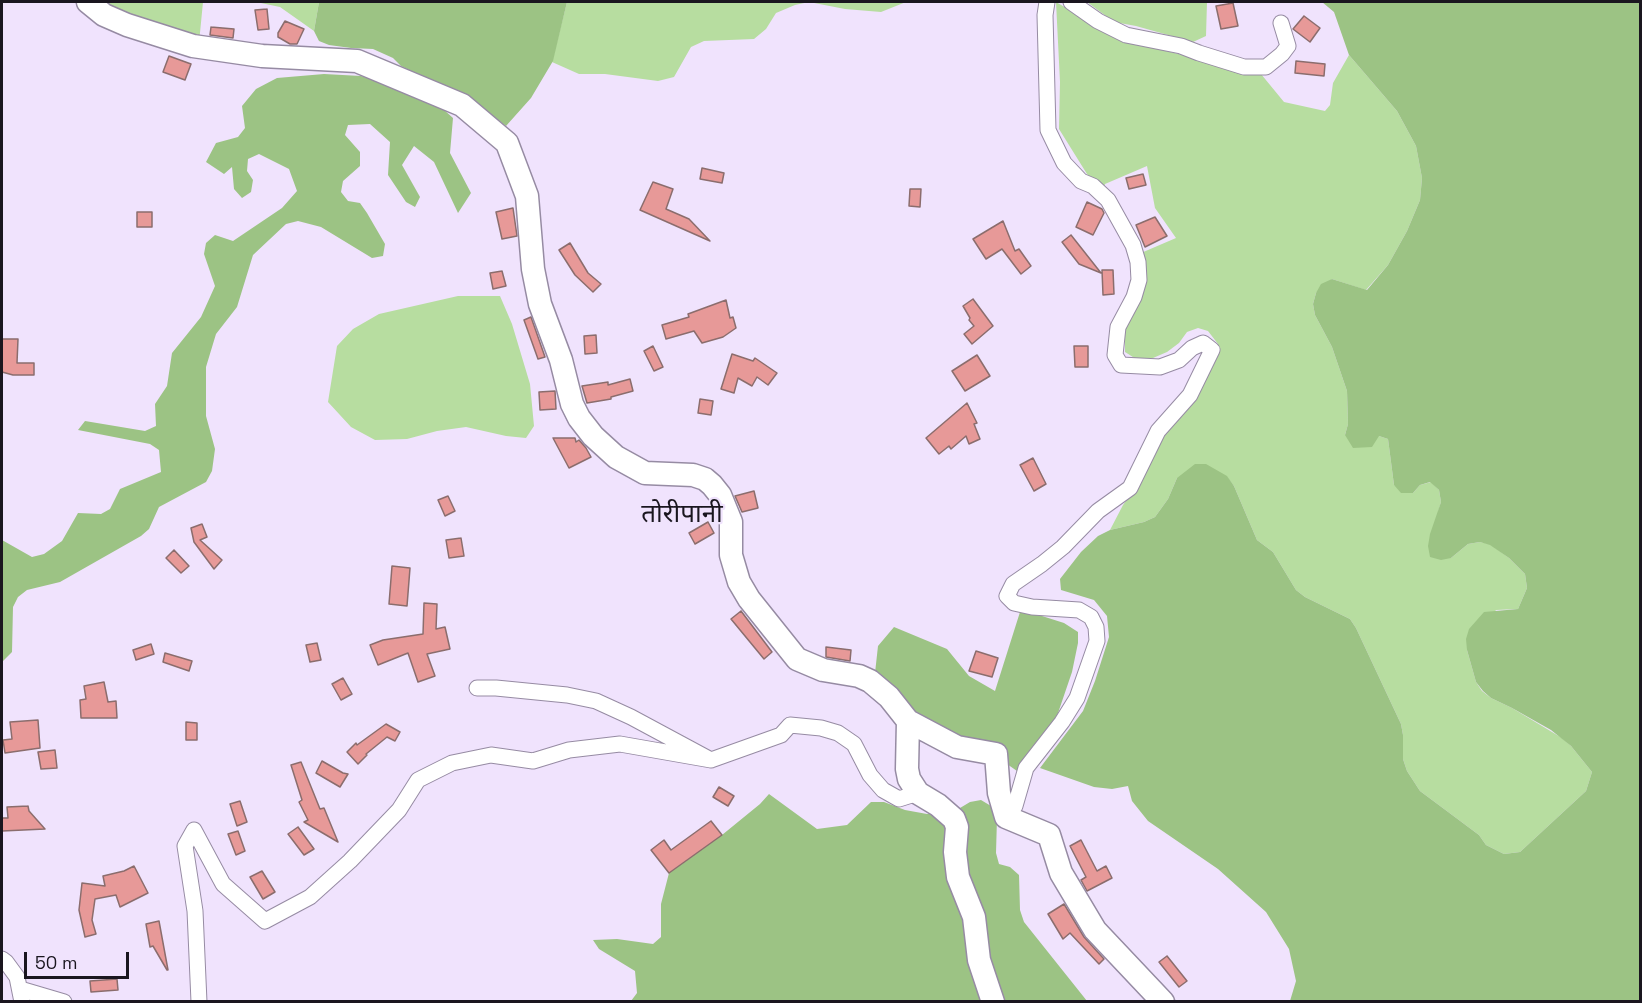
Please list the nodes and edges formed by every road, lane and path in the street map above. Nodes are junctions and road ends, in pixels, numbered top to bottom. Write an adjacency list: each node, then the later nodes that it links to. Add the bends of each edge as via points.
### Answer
1 (88, 2): 6 (street, via 104,15 127,25 193,46 262,56 357,61 462,105 507,143 527,196 540,303 579,418 593,436 631,467 645,473 693,475 712,485 731,522 731,555 739,582 788,650 806,664 870,681)
2 (1047, 2): 9 (street, via 1048,130 1064,163 1108,200 1138,262 1139,280 1118,327 1115,355 1121,365 1160,366 1179,360 1203,343 1212,350 1190,395 1158,430 1130,488 1098,511 1063,548 1013,584 1007,596 1014,603 1032,607 1079,610 1091,618 1097,641 1077,698 1026,768 1015,806)
3 (1071, 2): 4 (street, via 1126,35 1181,46 1244,67 1266,68 1288,46)
4 (1281, 23)
5 (477, 688): 7 (street, via 567,694 596,701)
6 (908, 721): 8 (street, via 907,769); 9 (street, via 957,747 996,754 999,793)
7 (711, 760): 8 (street, via 781,735 790,725 821,728 855,744 870,775 883,790 899,799); 13 (street, via 620,744 569,750 533,761 491,755 452,763 417,780 399,810 310,897 265,921 223,884 194,830 185,846 195,911)
8 (918, 793): 14 (street, via 938,805 957,827 958,877 974,917 979,960)
9 (1006, 817): 15 (street, via 1049,835 1061,873 1095,930)
10 (2, 959): 11 (street, via 17,977)
11 (21, 995): 12 (street)
12 (64, 1002)
13 (199, 1002)
14 (993, 1002)
15 (1163, 1002)

